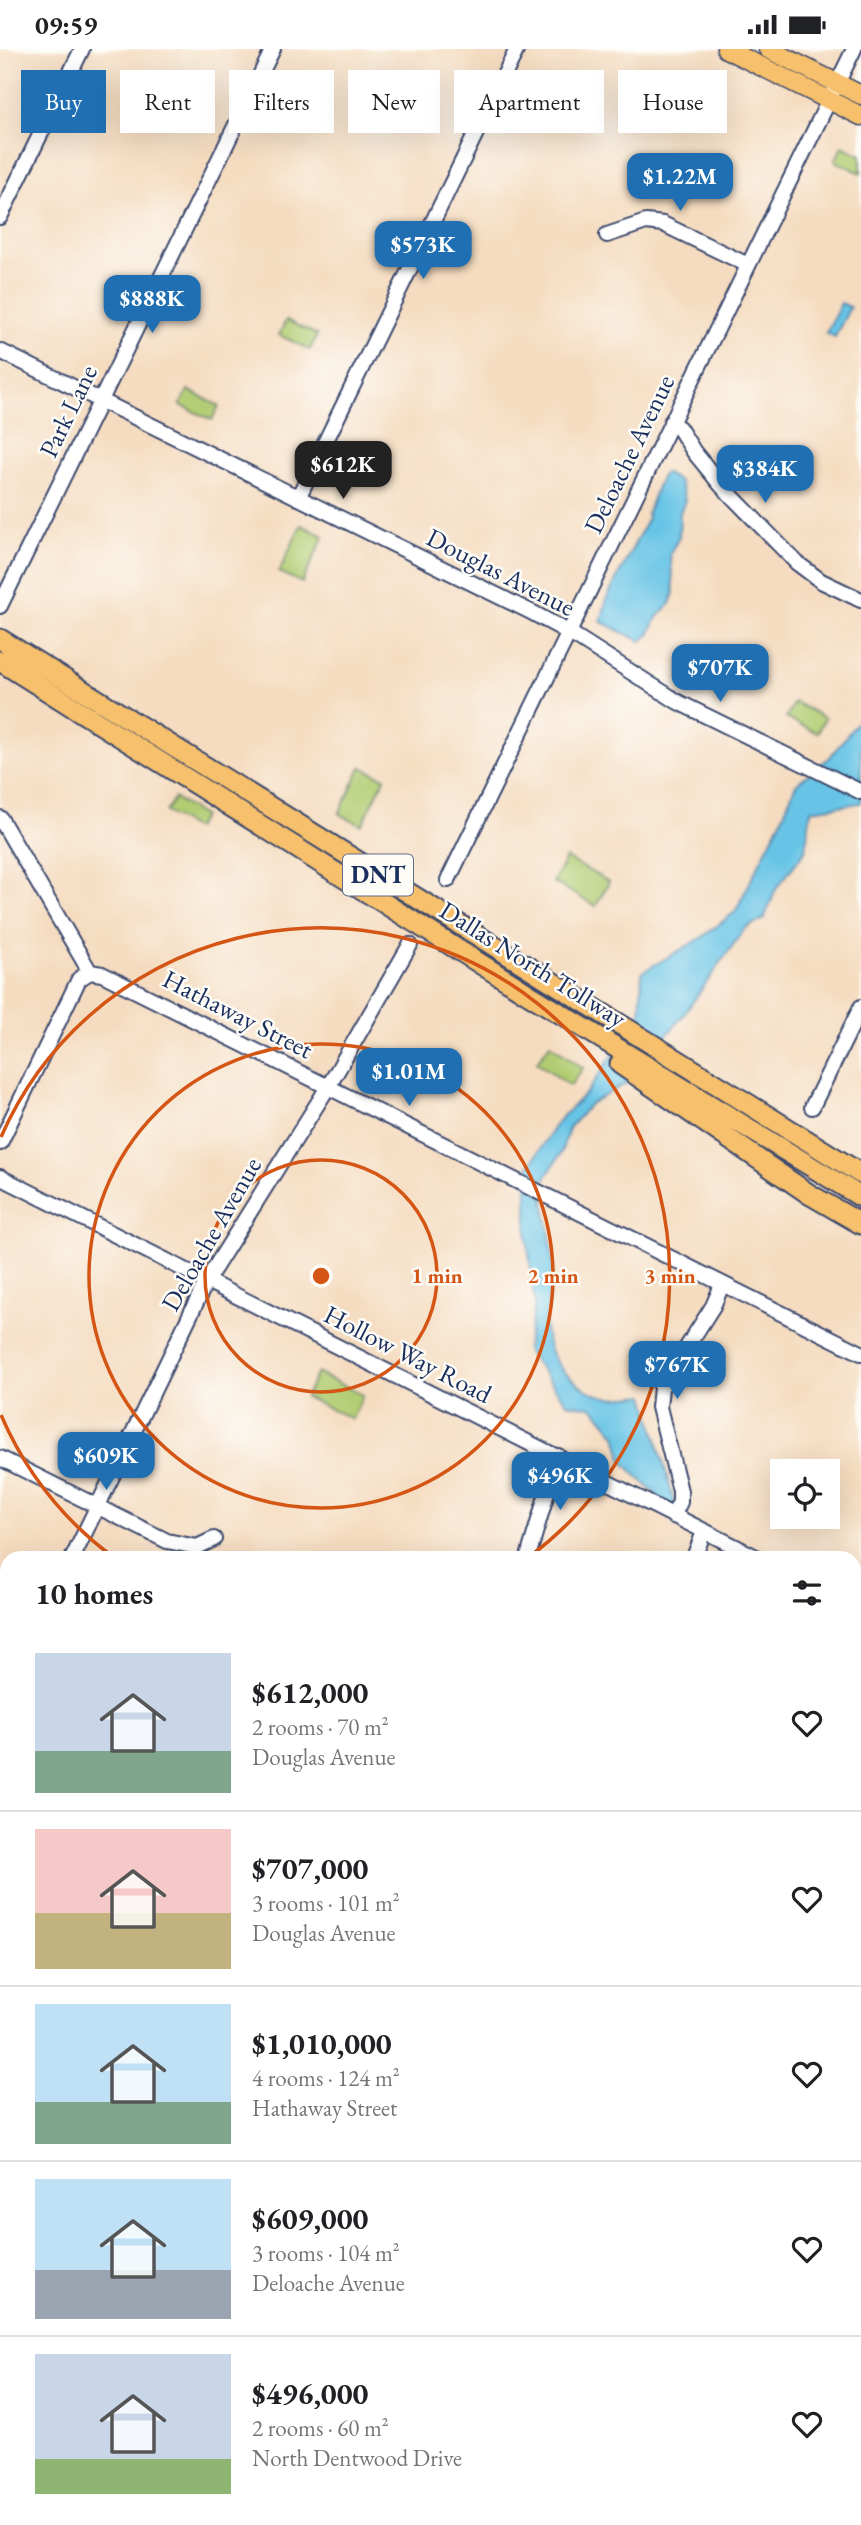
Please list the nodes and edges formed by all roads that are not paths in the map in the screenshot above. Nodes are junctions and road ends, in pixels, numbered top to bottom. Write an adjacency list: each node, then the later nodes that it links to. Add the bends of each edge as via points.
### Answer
1 (82, 49): 11 (street)
2 (273, 49): 15 (street, Park Lane)
3 (517, 49): 17 (street)
4 (726, 49): 9 (main road)
5 (768, 49): 7 (main road)
6 (854, 49): 7 (street, Deloache Avenue)
7 (837, 83): 8 (main road); 9 (street, Deloache Avenue)
8 (861, 95)
9 (830, 101): 10 (main road); 13 (street, Deloache Avenue)
10 (861, 116)
11 (0, 218)
12 (607, 235): 13 (street, via 646,222 663,224)
13 (748, 265): 16 (street, Deloache Avenue)
14 (0, 351): 15 (street, Douglas Avenue)
15 (100, 400): 17 (street, Douglas Avenue); 19 (street, Park Lane)
16 (671, 422): 18 (street, via 721,485 797,563 821,581); 20 (street, Deloache Avenue)
17 (298, 498): 20 (street, Douglas Avenue)
18 (861, 600)
19 (0, 605)
20 (570, 633): 23 (street, Douglas Avenue, via 678,702); 25 (street, Deloache Avenue)
21 (0, 639): 33 (highway, Dallas North Tollway / DNT)
22 (0, 661): 28 (highway, Dallas North Tollway / DNT)
23 (861, 792)
24 (0, 818): 27 (street)
25 (448, 880)
26 (410, 945): 30 (street, Deloache Avenue)
27 (90, 972): 30 (street, Hathaway Street); 32 (street, via 79,979)
28 (530, 995): 35 (highway, Dallas North Tollway / DNT); 36 (highway, via 630,1071 791,1182)
29 (861, 1007): 31 (street)
30 (328, 1087): 37 (street, Deloache Avenue); 38 (street, Hathaway Street)
31 (812, 1107)
32 (0, 1143)
33 (857, 1170)
34 (0, 1177): 37 (street, Hollow Way Road)
35 (861, 1197)
36 (861, 1224)
37 (207, 1280): 40 (street, Hollow Way Road); 42 (street, Deloache Avenue)
38 (722, 1285): 39 (street, Hathaway Street); 43 (street, via 661,1388 659,1407 680,1491)
39 (861, 1353)
40 (558, 1456): 43 (street, Hollow Way Road); 47 (street)
41 (0, 1458): 42 (street)
42 (97, 1507): 45 (street, via 184,1546 197,1547); 46 (street, Deloache Avenue)
43 (673, 1516): 44 (street, Hollow Way Road)
44 (705, 1532): 48 (street); 49 (street, Hollow Way Road)
45 (214, 1539)
46 (76, 1551)
47 (530, 1551)
48 (697, 1551)
49 (744, 1551)

